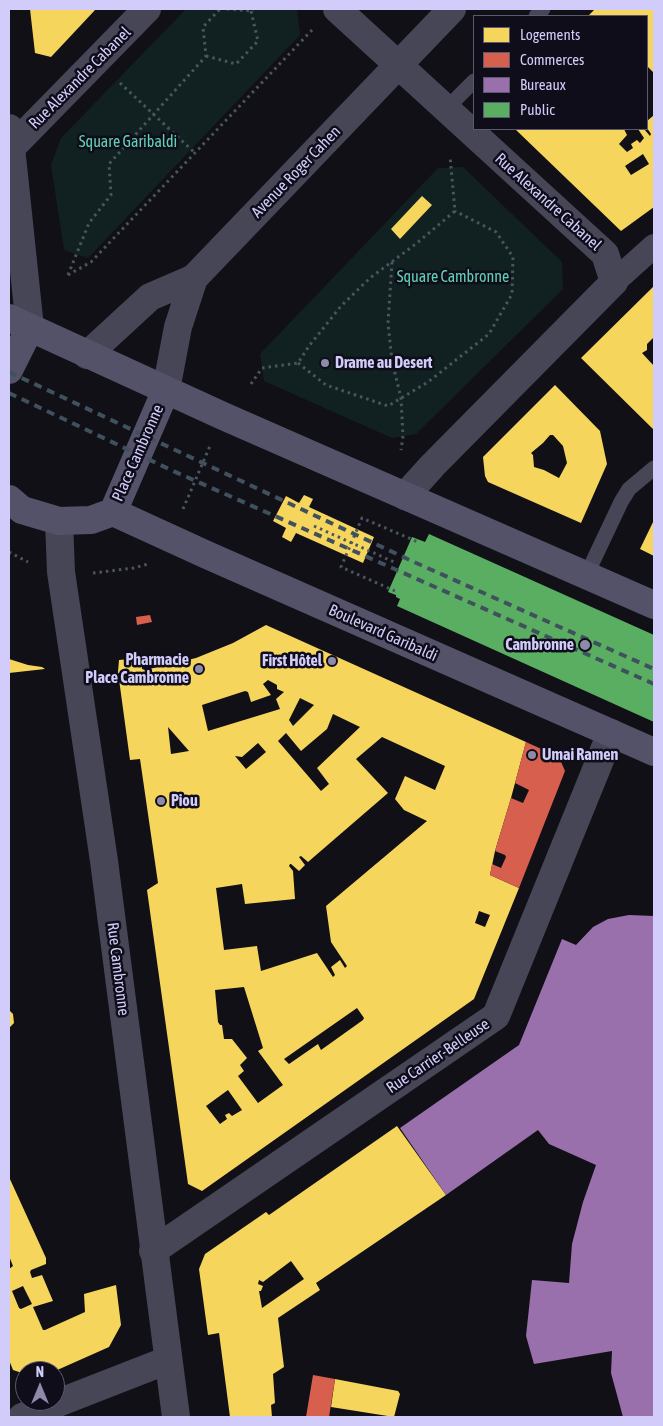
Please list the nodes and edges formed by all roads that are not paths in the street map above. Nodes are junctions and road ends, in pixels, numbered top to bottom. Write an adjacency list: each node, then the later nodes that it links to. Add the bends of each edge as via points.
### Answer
1 (147, 9): 7 (street, Rue Alexandre Cabanel)
2 (452, 9): 4 (street, Avenue Roger Cahen)
3 (345, 11): 4 (street, Rue Alexandre Cabanel)
4 (398, 65): 6 (street, Rue Alexandre Cabanel); 9 (street, Avenue Roger Cahen)
5 (473, 82): 6 (lane)
6 (446, 109): 10 (street, Rue Alexandre Cabanel, via 605,254)
7 (10, 137): 11 (street)
8 (654, 246): 10 (street)
9 (194, 278): 12 (street, Avenue Roger Cahen, via 150,297); 14 (street, Avenue Roger Cahen, via 178,327)
10 (614, 282): 16 (street)
11 (19, 323): 12 (main road, Place Cambronne); 13 (main road)
12 (87, 355): 14 (main road, Place Cambronne)
13 (9, 370)
14 (166, 390): 16 (main road); 18 (main road, Place Cambronne)
15 (654, 468): 20 (lane, via 629,489)
16 (405, 496): 20 (main road)
17 (9, 499): 19 (main road, Place Cambronne, via 22,510)
18 (113, 512): 19 (main road, Place Cambronne, via 91,520); 22 (main road, Boulevard Garibaldi)
19 (59, 522): 24 (street, Rue Cambronne, via 60,572 104,861)
20 (586, 576): 21 (main road)
21 (654, 605)
22 (611, 733): 23 (main road, Boulevard Garibaldi); 24 (street, Rue Carrier-Belleuse, via 496,1016)
23 (654, 752)
24 (153, 1251): 25 (street, Rue Cambronne)
25 (168, 1360): 26 (street); 27 (street, Rue Cambronne)
26 (22, 1417)
27 (176, 1417)

